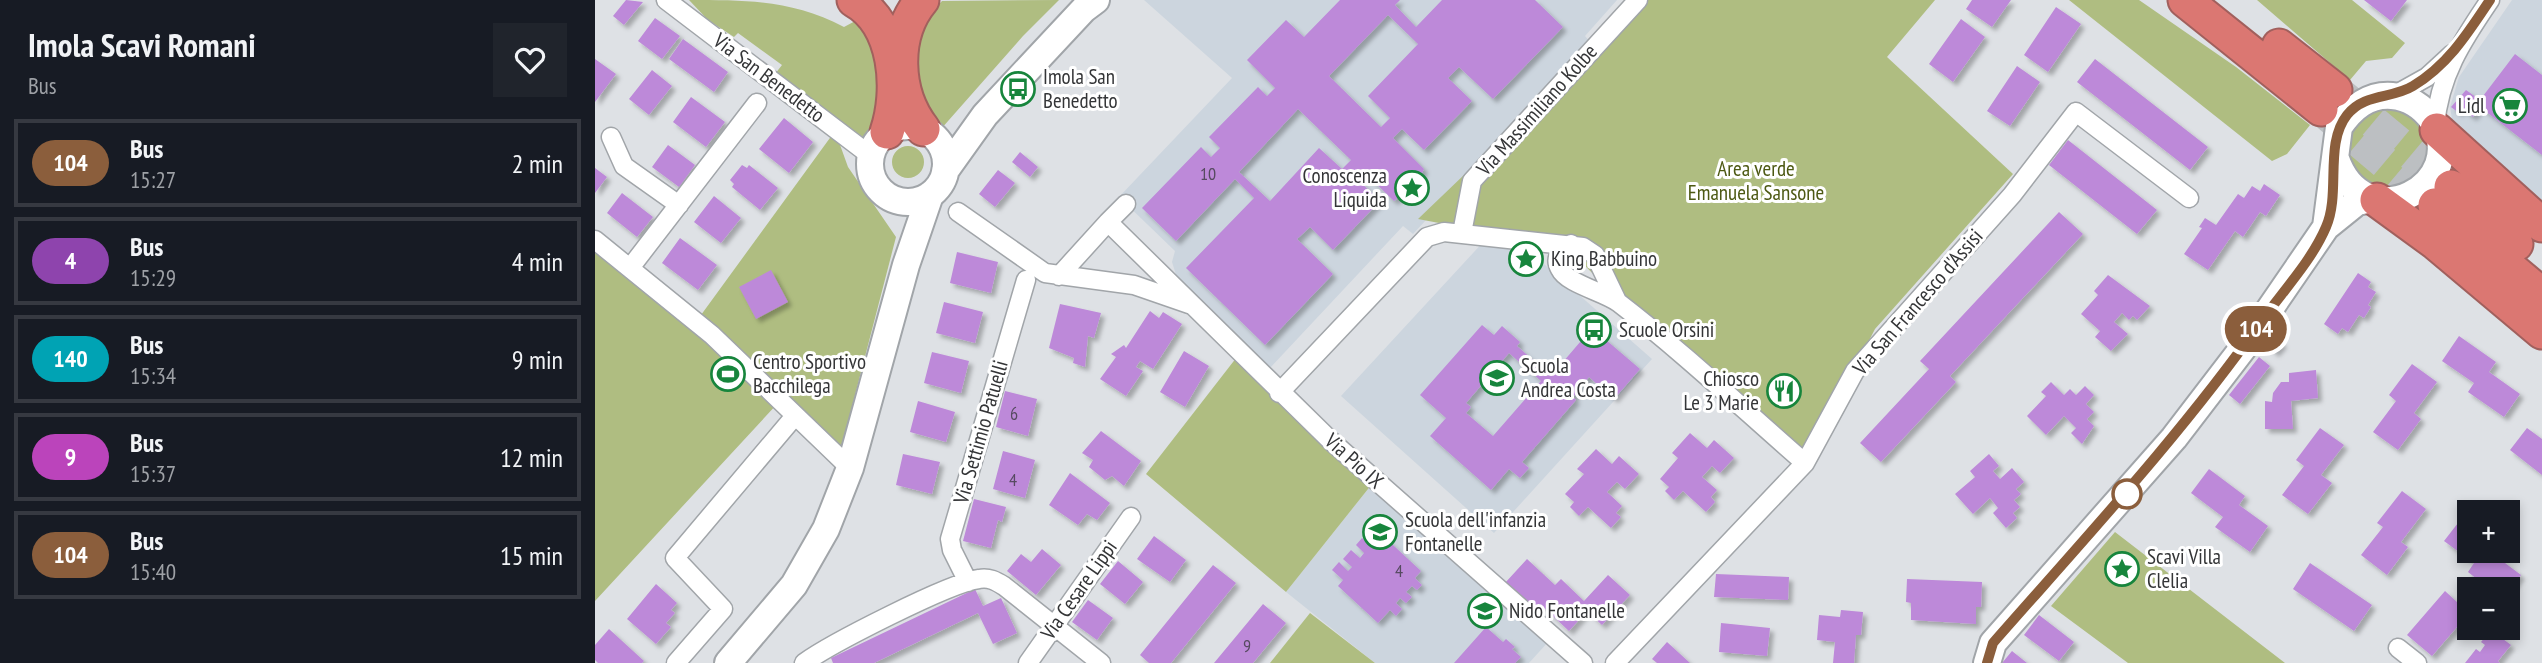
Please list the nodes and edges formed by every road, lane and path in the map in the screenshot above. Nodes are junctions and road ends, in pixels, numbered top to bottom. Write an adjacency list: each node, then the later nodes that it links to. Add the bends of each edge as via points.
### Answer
1 (666, 0): 17 (street, Via San Benedetto)
2 (854, 0): 17 (highway, via 877,22 893,58 894,112)
3 (922, 0): 15 (highway, via 904,30 903,86 910,108)
4 (1078, 0): 15 (street, via 1019,59 958,132 949,138)
5 (1096, 0): 19 (street, via 985,116)
6 (1638, 0): 30 (street, Via Massimiliano Kolbe, via 1472,181)
7 (2173, 0): 9 (highway)
8 (2485, 2): 10 (street)
9 (2204, 6): 12 (highway)
10 (2455, 51): 11 (street, via 2427,77); 14 (street, via 2440,88)
11 (2393, 96): 14 (street, via 2418,105); 18 (street, via 2361,102 2348,113 2339,127)
12 (2328, 99)
13 (757, 103): 25 (street)
14 (2436, 128): 23 (street, via 2439,158 2427,183 2404,198); 28 (highway)
15 (930, 134): 17 (street, via 905,126); 19 (street, via 946,159)
16 (611, 137): 25 (street, via 624,166)
17 (879, 144): 21 (street, via 873,179)
18 (2336, 159): 23 (street, via 2349,184); 29 (street)
19 (945, 171): 20 (street)
20 (930, 195): 21 (street, via 910,202); 34 (street)
21 (889, 196): 34 (street, via 901,213)
22 (2189, 198): 46 (street, Via San Francesco d'Assisi, via 2076,112 2012,195 1855,371)
23 (2375, 199): 29 (street, via 2357,202); 43 (highway, via 2436,243)
24 (1126, 204): 27 (street)
25 (679, 205): 36 (street)
26 (958, 212): 38 (street, Via Pio IX, via 1045,273)
27 (1108, 222): 38 (street); 42 (street, Via Pio IX)
28 (2542, 225)
29 (2326, 227): 59 (street, via 2174,438 1993,643)
30 (1462, 233): 32 (street); 44 (street, via 1427,237)
31 (595, 240): 36 (street)
32 (1532, 242): 33 (street); 37 (street)
33 (1571, 244): 37 (street, via 1557,258); 41 (street, via 1595,255)
34 (906, 265): 47 (street)
35 (2542, 266): 40 (highway, via 2443,196)
36 (630, 268): 45 (street, via 712,335)
37 (1559, 268): 41 (street, via 1565,276)
38 (1059, 276): 42 (street, Via Pio IX, via 1134,285)
39 (1026, 280): 49 (street, Via Settimio Patuelli, via 950,538)
40 (2542, 295)
41 (1617, 301): 46 (street)
42 (1195, 306): 44 (street, Via Pio IX)
43 (2542, 332)
44 (1279, 393): 58 (street, Via Pio IX)
45 (794, 417): 47 (street); 54 (street, via 674,558 723,609)
46 (1805, 463): 52 (street, Via San Francesco d'Assisi)
47 (851, 468): 55 (street, via 826,529 794,584)
48 (1131, 517): 50 (street, Via Cesare Lippi)
49 (968, 582): 50 (street, via 994,580); 53 (street)
50 (1054, 624): 56 (street, Via Cesare Lippi); 57 (street)
51 (2398, 648): 60 (street)
52 (1624, 660)
53 (810, 661)
54 (677, 663)
55 (728, 663)
56 (1028, 663)
57 (1101, 663)
58 (1583, 663)
59 (1987, 663)
60 (2417, 663)

